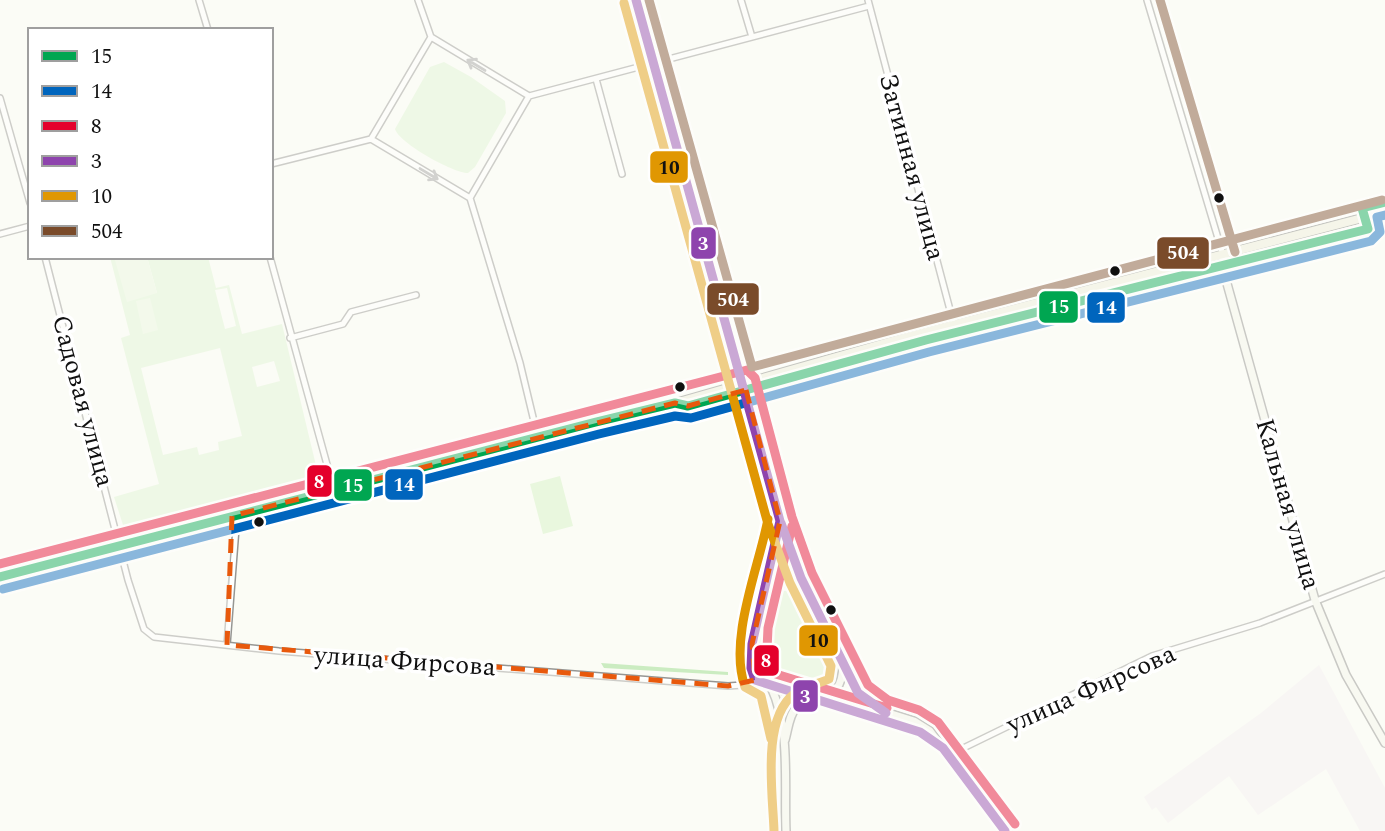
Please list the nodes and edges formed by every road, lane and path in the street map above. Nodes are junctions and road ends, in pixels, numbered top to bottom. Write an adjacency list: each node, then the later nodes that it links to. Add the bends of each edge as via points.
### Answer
1 (200, 0): 7 (street)
2 (418, 0): 8 (street)
3 (636, 0): 10 (main road)
4 (741, 0): 9 (street)
5 (1147, 0): 25 (street)
6 (868, 3): 9 (street); 30 (street, Затинная улица)
7 (207, 28)
8 (431, 37): 12 (street, one-way to 8); 14 (street)
9 (752, 37): 10 (street)
10 (654, 64): 11 (street); 32 (main road)
11 (596, 79): 12 (street); 16 (street)
12 (530, 96): 18 (street)
13 (0, 98): 17 (street)
14 (371, 139): 15 (street); 18 (street, one-way to 18)
15 (273, 164)
16 (622, 174)
17 (28, 196)
18 (470, 198): 33 (street)
19 (1385, 212): 20 (main road)
20 (1365, 217): 23 (street); 25 (main road)
21 (1385, 225): 23 (main road)
22 (28, 227): 24 (street)
23 (1368, 229): 28 (main road)
24 (0, 234)
25 (1223, 254): 28 (main road, Кальная улица); 30 (main road)
26 (46, 259): 37 (street, Садовая улица)
27 (270, 259): 31 (street)
28 (1224, 266): 30 (main road); 44 (main road, Кальная улица)
29 (416, 295): 31 (street, via 351,312 343,324)
30 (955, 329): 32 (main road)
31 (290, 338): 34 (street)
32 (745, 386): 33 (main road); 36 (main road)
33 (538, 438): 34 (main road)
34 (334, 490): 35 (main road)
35 (232, 516): 37 (main road); 46 (street, via 236,528)
36 (780, 521): 38 (main road); 41 (main road)
37 (119, 545): 40 (main road); 46 (street, улица Фирсова, via 144,629 154,636)
38 (772, 568): 42 (main road); 45 (main road)
39 (1385, 575): 44 (street, улица Фирсова)
40 (0, 577)
41 (801, 578): 42 (street); 43 (main road)
42 (790, 579): 43 (main road); 45 (main road, via 772,588)
43 (806, 589): 47 (main road)
44 (1315, 600): 52 (main road, Кальная улица, via 1346,674); 54 (street, улица Фирсова, via 1152,656)
45 (762, 607): 48 (main road, via 752,644)
46 (227, 645): 48 (street, улица Фирсова, via 728,685)
47 (843, 663): 50 (main road, via 838,689); 53 (main road, via 858,693 869,703 914,721)
48 (755, 680): 49 (main road)
49 (771, 687): 50 (main road); 51 (main road)
50 (810, 698): 51 (main road, via 794,711); 53 (main road, via 907,726)
51 (784, 743): 55 (main road)
52 (1385, 743)
53 (943, 747): 54 (main road)
54 (949, 755): 56 (main road)
55 (786, 831)
56 (1005, 831)

